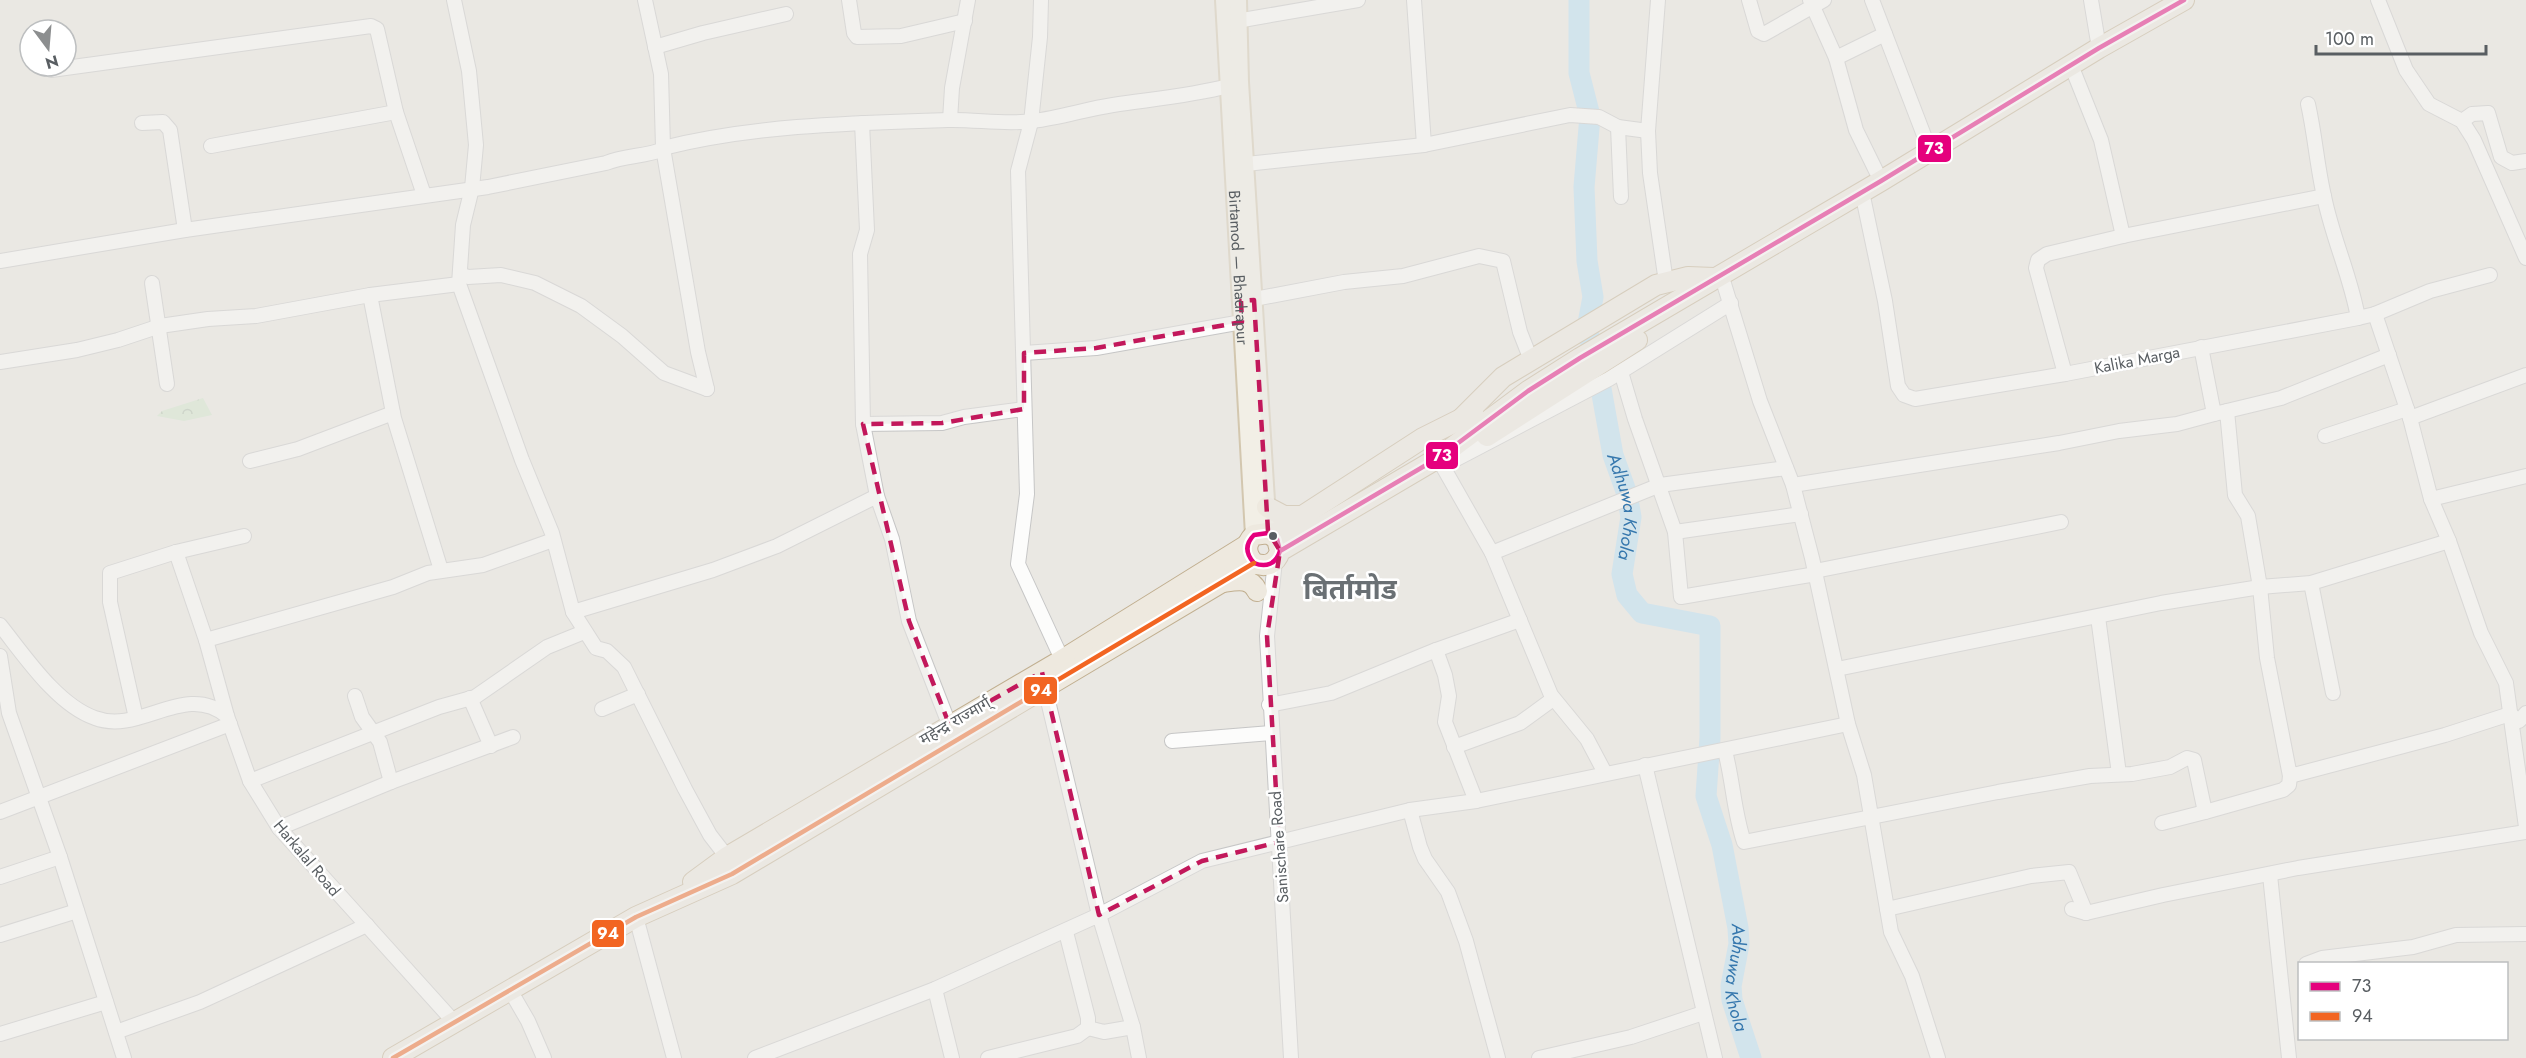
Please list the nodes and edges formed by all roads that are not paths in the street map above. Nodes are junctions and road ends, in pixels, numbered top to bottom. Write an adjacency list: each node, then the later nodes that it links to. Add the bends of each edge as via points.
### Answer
1 (454, 0): 43 (street, via 469,71 476,145)
2 (645, 0): 21 (street)
3 (849, 0): 18 (street, via 856,37 901,36)
4 (969, 0): 18 (street)
5 (1041, 0): 31 (street)
6 (1224, 0): 19 (main road, Birtamod — Bhadrapur)
7 (1238, 0): 19 (main road, Birtamod — Bhadrapur)
8 (1358, 0): 19 (street)
9 (1414, 0): 36 (street)
10 (1658, 0): 35 (street)
11 (1749, 0): 16 (street, via 1760,33)
12 (1872, 0): 20 (street)
13 (2091, 0): 22 (street)
14 (2184, 0): 22 (highway, महेन्द्र राज्मार्ग्)
15 (2378, 0): 30 (street, via 2406,70 2429,104)
16 (1816, 2): 23 (street)
17 (786, 14): 21 (street)
18 (965, 21): 29 (street)
19 (1232, 21): 26 (main road, Birtamod — Bhadrapur); 41 (main road, Birtamod — Bhadrapur, via 1240,82)
20 (1885, 34): 23 (street); 39 (street)
21 (655, 47): 38 (street, via 661,74)
22 (2099, 48): 24 (highway, महेन्द्र राज्मार्ग्)
23 (1836, 58): 42 (street, via 1856,130)
24 (2071, 64): 39 (highway, महेन्द्र राज्मार्ग्); 49 (street, via 2101,140)
25 (78, 66): 28 (street, via 371,26 377,29)
26 (1229, 86): 31 (street); 41 (main road, Birtamod — Bhadrapur)
27 (2308, 104): 46 (street)
28 (396, 112): 37 (street); 45 (street)
29 (950, 120): 31 (street); 33 (street)
30 (2462, 121): 40 (street, via 2472,114 2488,113 2501,157 2512,163); 50 (street)
31 (1031, 122): 65 (street, via 1018,171)
32 (142, 123): 48 (street, via 163,122 170,130)
33 (862, 123): 38 (street, via 746,133); 79 (street, via 867,230 860,254)
34 (1618, 127): 35 (street); 36 (street, via 1599,117 1570,115); 47 (street)
35 (1647, 131): 55 (street)
36 (1424, 145): 41 (street)
37 (211, 146)
38 (663, 148): 43 (street, via 570,171); 54 (street, via 707,389 664,373 581,306 535,283 501,275)
39 (1930, 151): 42 (highway, महेन्द्र राज्मार्ग्)
40 (2526, 161)
41 (1238, 165): 58 (main road, Birtamod — Bhadrapur)
42 (1881, 181): 44 (highway, महेन्द्र राज्मार्ग्)
43 (472, 188): 45 (street); 54 (street, via 463,225)
44 (1862, 192): 53 (highway, महेन्द्र राज्मार्ग्); 70 (street, Kalika Marga, via 1898,386 1904,395 1915,399)
45 (424, 195): 48 (street)
46 (2324, 196): 49 (street); 61 (street)
47 (1621, 198)
48 (185, 230): 51 (street)
49 (2123, 236): 70 (street, via 2047,254 2038,260 2036,268)
50 (2526, 258)
51 (0, 261)
52 (2490, 275): 60 (street, Kalika Marga, via 2430,291)
53 (1715, 278): 55 (highway); 59 (street); 67 (highway, महेन्द्र राज्मार्ग्)
54 (459, 279): 57 (street); 95 (street)
55 (1666, 282): 68 (highway)
56 (152, 283): 63 (street)
57 (370, 295): 63 (street, via 286,311); 75 (street)
58 (1248, 301): 62 (main road, Birtamod — Bhadrapur); 68 (street, via 1344,282 1403,276 1479,256 1503,261 1520,332); 89 (main road, Birtamod — Bhadrapur)
59 (1731, 303): 67 (street); 83 (street, via 1760,401)
60 (2375, 314): 61 (street, Kalika Marga); 66 (street)
61 (2358, 318): 64 (street, Kalika Marga)
62 (1242, 322): 65 (street, via 1096,348); 97 (main road, Birtamod — Bhadrapur)
63 (160, 326): 69 (street, via 77,350); 72 (street)
64 (2200, 347): 70 (street, Kalika Marga); 76 (street)
65 (1024, 353): 74 (street)
66 (2389, 355): 76 (street, via 2281,398); 77 (street)
67 (1615, 356): 73 (highway, महेन्द्र राज्मार्ग्, via 1581,358); 81 (highway, via 1484,438); 81 (street, via 1609,379); 85 (street)
68 (1535, 357): 78 (highway, via 1503,377)
69 (0, 362)
70 (2065, 374)
71 (2526, 375): 77 (street)
72 (167, 384)
73 (1528, 391): 78 (highway, महेन्द्र राज्मार्ग्); 81 (highway, महेन्द्र राज्मार्ग्)
74 (1024, 409): 79 (street, via 942,423); 115 (street, via 1028,494 1018,564)
75 (393, 413): 82 (street, via 298,449); 100 (street)
76 (2221, 413): 86 (street, via 2177,424); 104 (street, via 2235,495 2248,516)
77 (2408, 414): 80 (street); 88 (street)
78 (1462, 418): 91 (highway, महेन्द्र राज्मार्ग्, via 1423,438)
79 (863, 424): 87 (street)
80 (2325, 436)
81 (1445, 457): 97 (highway, महेन्द्र राज्मार्ग्); 99 (street)
82 (250, 461)
83 (1786, 468): 85 (street); 86 (street)
84 (2526, 476): 88 (street)
85 (1660, 485): 93 (street); 99 (street)
86 (1793, 485): 90 (street)
87 (877, 496): 106 (street, via 755,554); 129 (street, via 892,539 909,621)
88 (2431, 499): 96 (street)
89 (1267, 507): 91 (highway, via 1284,516); 97 (main road, Birtamod — Bhadrapur)
90 (1801, 514): 93 (street); 101 (street)
91 (1304, 516): 97 (highway, महेन्द्र राज्मार्ग्)
92 (2061, 522): 101 (street)
93 (1675, 532): 101 (street, via 1681,597)
94 (244, 536): 98 (street)
95 (553, 540): 100 (street, via 483,565); 106 (street)
96 (2450, 541): 103 (street); 126 (street, via 2481,633 2506,683)
97 (1263, 548): 102 (highway, महेन्द्र राज्मार्ग्); 105 (street, Sanischare Road); 111 (street, Sanischare Road); 115 (highway, महेन्द्र राज्मार्ग्)
98 (176, 552): 112 (street, Harkalal Road); 127 (street, via 110,573 110,602)
99 (1492, 553): 108 (street)
100 (441, 570): 112 (street)
101 (1815, 573): 116 (street)
102 (1221, 582): 105 (highway, via 1248,581); 115 (highway, महेन्द्र राज्मार्ग्)
103 (2311, 583): 104 (street); 118 (street)
104 (2260, 587): 107 (street); 141 (street, via 2267,658)
105 (1257, 591): 111 (street, Sanischare Road)
106 (573, 612): 110 (street)
107 (2098, 616): 116 (street); 140 (street)
108 (1520, 620): 113 (street); 122 (street)
109 (0, 625): 127 (street, via 53,689 76,708 110,721)
110 (584, 632): 119 (street, via 596,648 606,651 624,667); 121 (street, via 546,647)
111 (1267, 636): 123 (street, Sanischare Road)
112 (206, 640): 128 (street, Harkalal Road)
113 (1436, 650): 123 (street, via 1331,693); 136 (street, via 1449,696 1445,722)
114 (0, 656): 144 (street, via 9,712)
115 (1065, 666): 117 (highway, महेन्द्र राज्मार्ग्)
116 (1837, 669): 130 (street)
117 (1043, 679): 129 (highway, महेन्द्र राज्मार्ग्); 159 (highway, महेन्द्र राज्मार्ग्, via 732,874); 162 (street)
118 (2333, 693)
119 (638, 694): 124 (street); 156 (street, via 710,835)
120 (356, 696): 131 (street, via 362,717)
121 (470, 698): 131 (street); 135 (street)
122 (1553, 699): 136 (street, via 1520,723); 139 (street, via 1587,739)
123 (1269, 705): 132 (street, Sanischare Road)
124 (602, 709)
125 (2526, 713): 126 (street, via 2519,721)
126 (2510, 714): 141 (street); 151 (street)
127 (136, 718): 128 (street, via 201,702 219,709)
128 (229, 720): 142 (street, Harkalal Road); 144 (street)
129 (949, 724): 156 (highway, महेन्द्र राज्मार्ग्)
130 (1848, 724): 137 (street); 149 (street, via 1864,775)
131 (374, 733): 142 (street); 143 (street)
132 (1271, 733): 134 (street); 154 (street, Sanischare Road)
133 (513, 737): 135 (street)
134 (1172, 741)
135 (491, 746): 143 (street)
136 (1454, 747): 145 (street)
137 (1725, 751): 138 (street); 149 (street, via 1744,842)
138 (1645, 765): 139 (street); 174 (street)
139 (1605, 773): 145 (street)
140 (2119, 774): 148 (street, via 2170,767 2192,758); 149 (street)
141 (2290, 776): 148 (street, via 2289,785 2283,790)
142 (250, 781): 152 (street, Harkalal Road)
143 (391, 782): 152 (street)
144 (38, 798): 147 (street); 155 (street)
145 (1476, 801): 146 (street)
146 (1410, 810): 154 (street); 191 (street, via 1423,853 1448,892 1466,940)
147 (0, 812)
148 (2205, 812): 150 (street)
149 (1870, 817): 160 (street)
150 (2162, 823)
151 (2526, 827)
152 (279, 828): 164 (street, Harkalal Road)
153 (2526, 832): 157 (street)
154 (1279, 842): 162 (street, via 1202,861); 190 (street, Sanischare Road)
155 (60, 857): 158 (street); 161 (street)
156 (727, 857): 159 (highway, महेन्द्र राज्मार्ग्)
157 (2270, 875): 160 (street, via 2079,911 2069,872 2031,876); 170 (street)
158 (0, 877)
159 (667, 902): 163 (highway, महेन्द्र राज्मार्ग्)
160 (1887, 909): 194 (street, via 1891,932 1912,976)
161 (77, 911): 167 (street); 173 (street)
162 (1099, 915): 165 (street); 176 (street)
163 (636, 917): 172 (highway, महेन्द्र राज्मार्ग्); 185 (street)
164 (367, 925): 175 (street, Harkalal Road); 178 (street, via 200,1002)
165 (1066, 932): 171 (street); 177 (street)
166 (2526, 934): 168 (street, via 2456,935 2413,947)
167 (0, 935)
168 (2309, 962)
169 (2298, 966): 170 (street)
170 (2280, 971): 195 (street)
171 (934, 989): 186 (street); 187 (street)
172 (510, 990): 175 (highway, महेन्द्र राज्मार्ग्); 184 (street)
173 (106, 1002): 178 (street); 179 (street)
174 (1703, 1014): 181 (street); 193 (street)
175 (455, 1023): 183 (highway, महेन्द्र राज्मार्ग्)
176 (1133, 1027): 177 (street, via 1104,1032); 189 (street)
177 (1088, 1028): 180 (street, via 1077,1036)
178 (116, 1032): 182 (street)
179 (0, 1034)
180 (1015, 1055): 188 (street)
181 (1562, 1056): 192 (street)
182 (124, 1058)
183 (393, 1058)
184 (544, 1058)
185 (674, 1058)
186 (755, 1058)
187 (952, 1058)
188 (988, 1058)
189 (1139, 1058)
190 (1291, 1058)
191 (1498, 1058)
192 (1539, 1058)
193 (1714, 1058)
194 (1938, 1058)
195 (2289, 1058)

